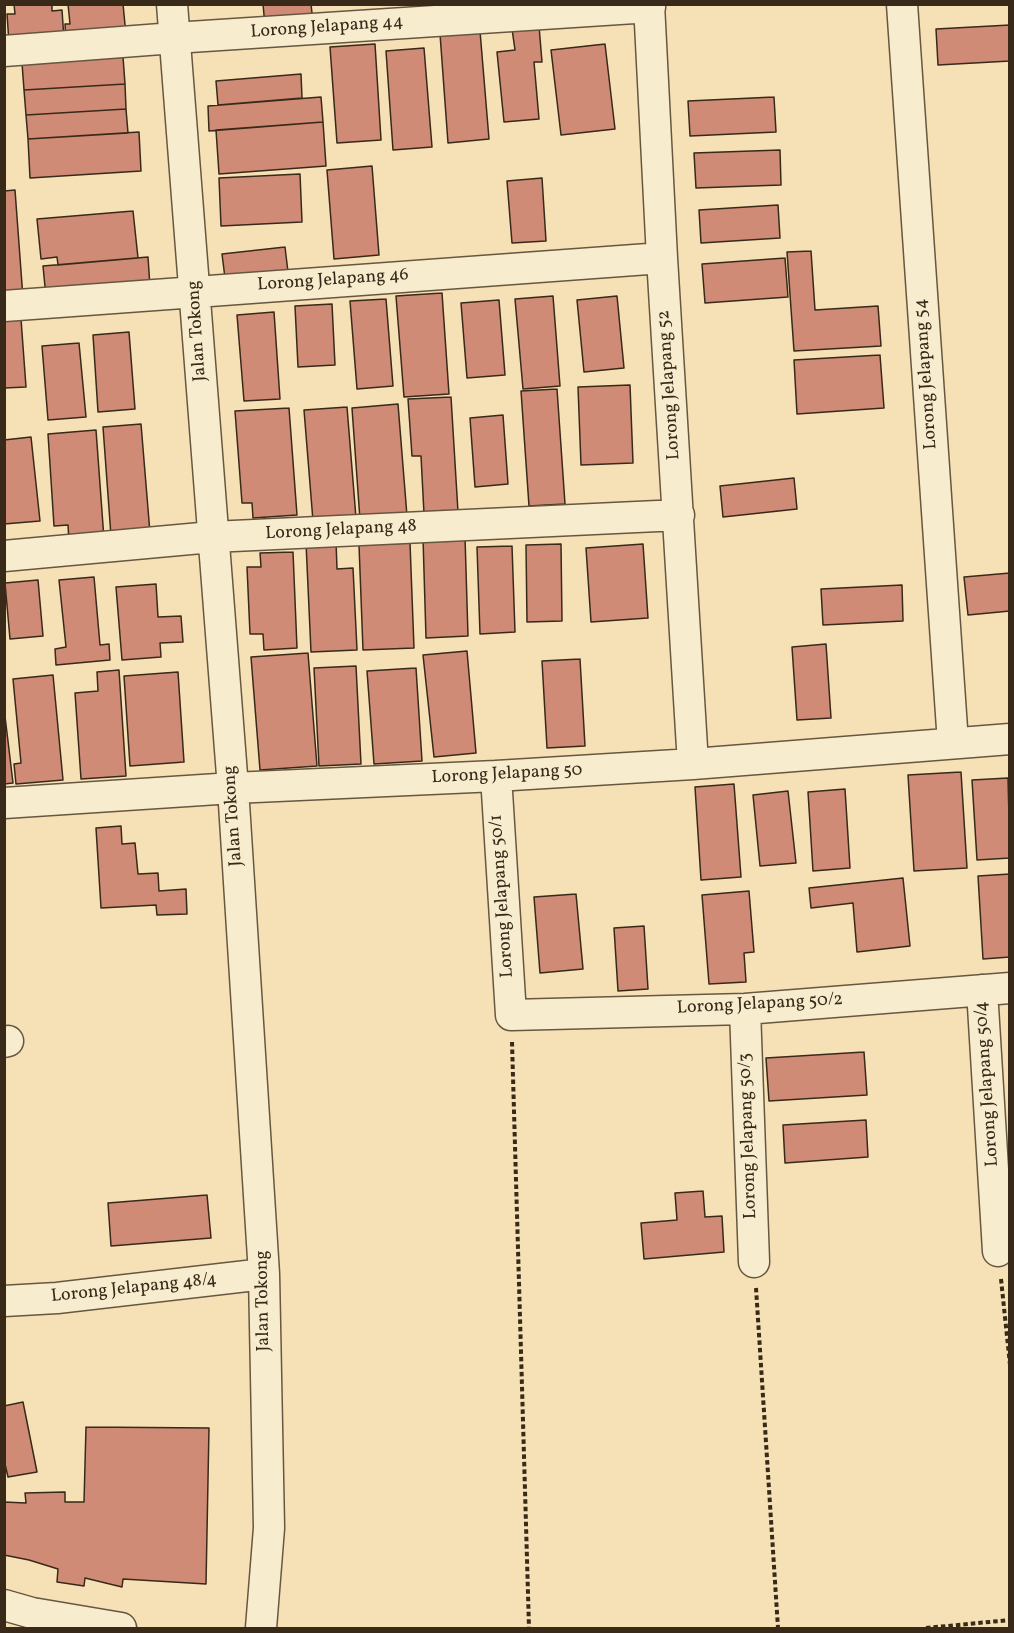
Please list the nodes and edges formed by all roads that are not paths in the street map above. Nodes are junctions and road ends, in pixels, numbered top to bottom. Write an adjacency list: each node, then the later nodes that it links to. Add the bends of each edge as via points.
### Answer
1 (172, 4): 4 (street, Jalan Tokong)
2 (902, 4): 13 (street, Lorong Jelapang 54)
3 (650, 6): 4 (street, Lorong Jelapang 44); 6 (street, Lorong Jelapang 52)
4 (174, 38): 5 (street, Lorong Jelapang 44); 7 (street, Jalan Tokong)
5 (4, 51)
6 (662, 258): 7 (street, Lorong Jelapang 46); 9 (street, Lorong Jelapang 52)
7 (195, 291): 8 (street, Lorong Jelapang 46); 10 (street, Jalan Tokong)
8 (4, 306)
9 (679, 515): 10 (street, Lorong Jelapang 48); 14 (street, Lorong Jelapang 52)
10 (212, 537): 11 (street, Lorong Jelapang 48); 16 (street, Jalan Tokong)
11 (4, 556)
12 (1010, 739): 13 (street, Lorong Jelapang 50)
13 (952, 743): 14 (street, Lorong Jelapang 50)
14 (693, 764): 15 (street, Lorong Jelapang 50)
15 (496, 776): 16 (street, Lorong Jelapang 50); 20 (street, Lorong Jelapang 50/1)
16 (233, 788): 17 (street, Lorong Jelapang 50); 23 (street, Jalan Tokong)
17 (4, 803)
18 (996, 989): 19 (street, Lorong Jelapang 50/2); 21 (street, Lorong Jelapang 50/4)
19 (745, 1009): 20 (street, Lorong Jelapang 50/2); 22 (street, Lorong Jelapang 50/3)
20 (511, 1015)
21 (998, 1251)
22 (754, 1262)
23 (264, 1274): 24 (street, Lorong Jelapang 48/4); 27 (street, Jalan Tokong, via 269,1528)
24 (4, 1301)
25 (4, 1605): 26 (street)
26 (121, 1629)
27 (261, 1629)

